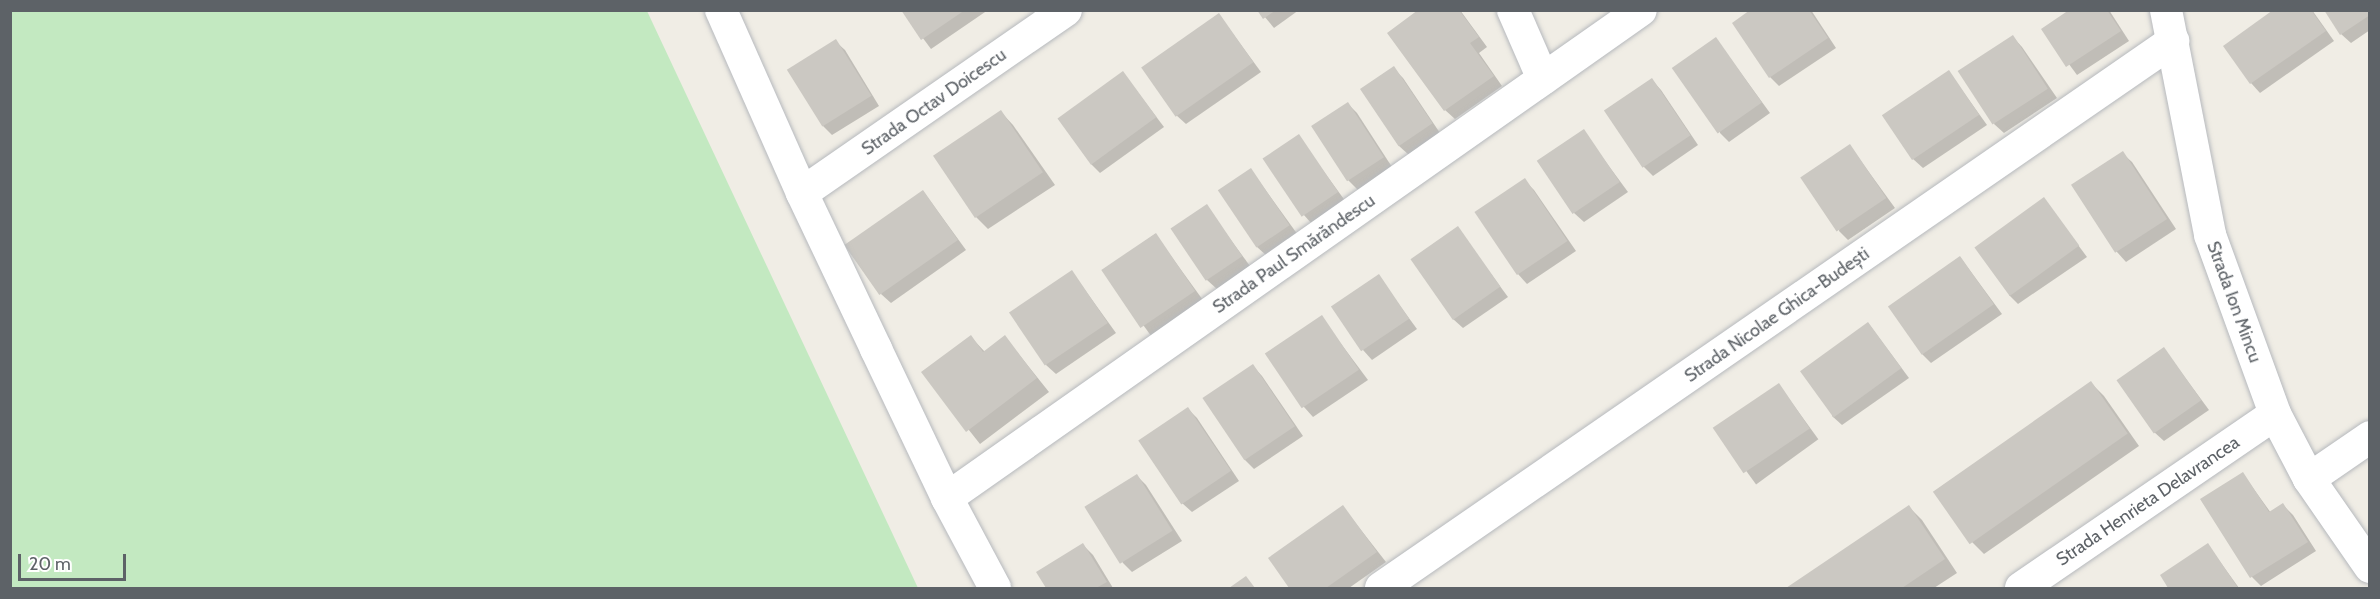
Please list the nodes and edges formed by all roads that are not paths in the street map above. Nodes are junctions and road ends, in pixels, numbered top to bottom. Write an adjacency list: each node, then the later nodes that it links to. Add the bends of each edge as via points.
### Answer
1 (722, 10): 7 (street)
2 (1066, 10): 7 (street, Strada Octav Doicescu)
3 (1513, 10): 6 (street)
4 (1641, 10): 6 (street, Strada Paul Smărăndescu)
5 (2169, 19): 8 (street, Strada Ion Mincu, via 2210,235); 14 (street, Strada Nicolae Ghica-Budești)
6 (1543, 79): 11 (street, Strada Paul Smărăndescu)
7 (802, 193): 11 (street)
8 (2275, 414): 10 (street, Strada Ion Mincu); 15 (street, Strada Henrieta Delavrancea)
9 (2370, 437): 10 (street)
10 (2309, 479): 12 (street, Strada Ion Mincu)
11 (947, 498): 13 (street)
12 (2370, 567)
13 (995, 588)
14 (1381, 588)
15 (2021, 588)

